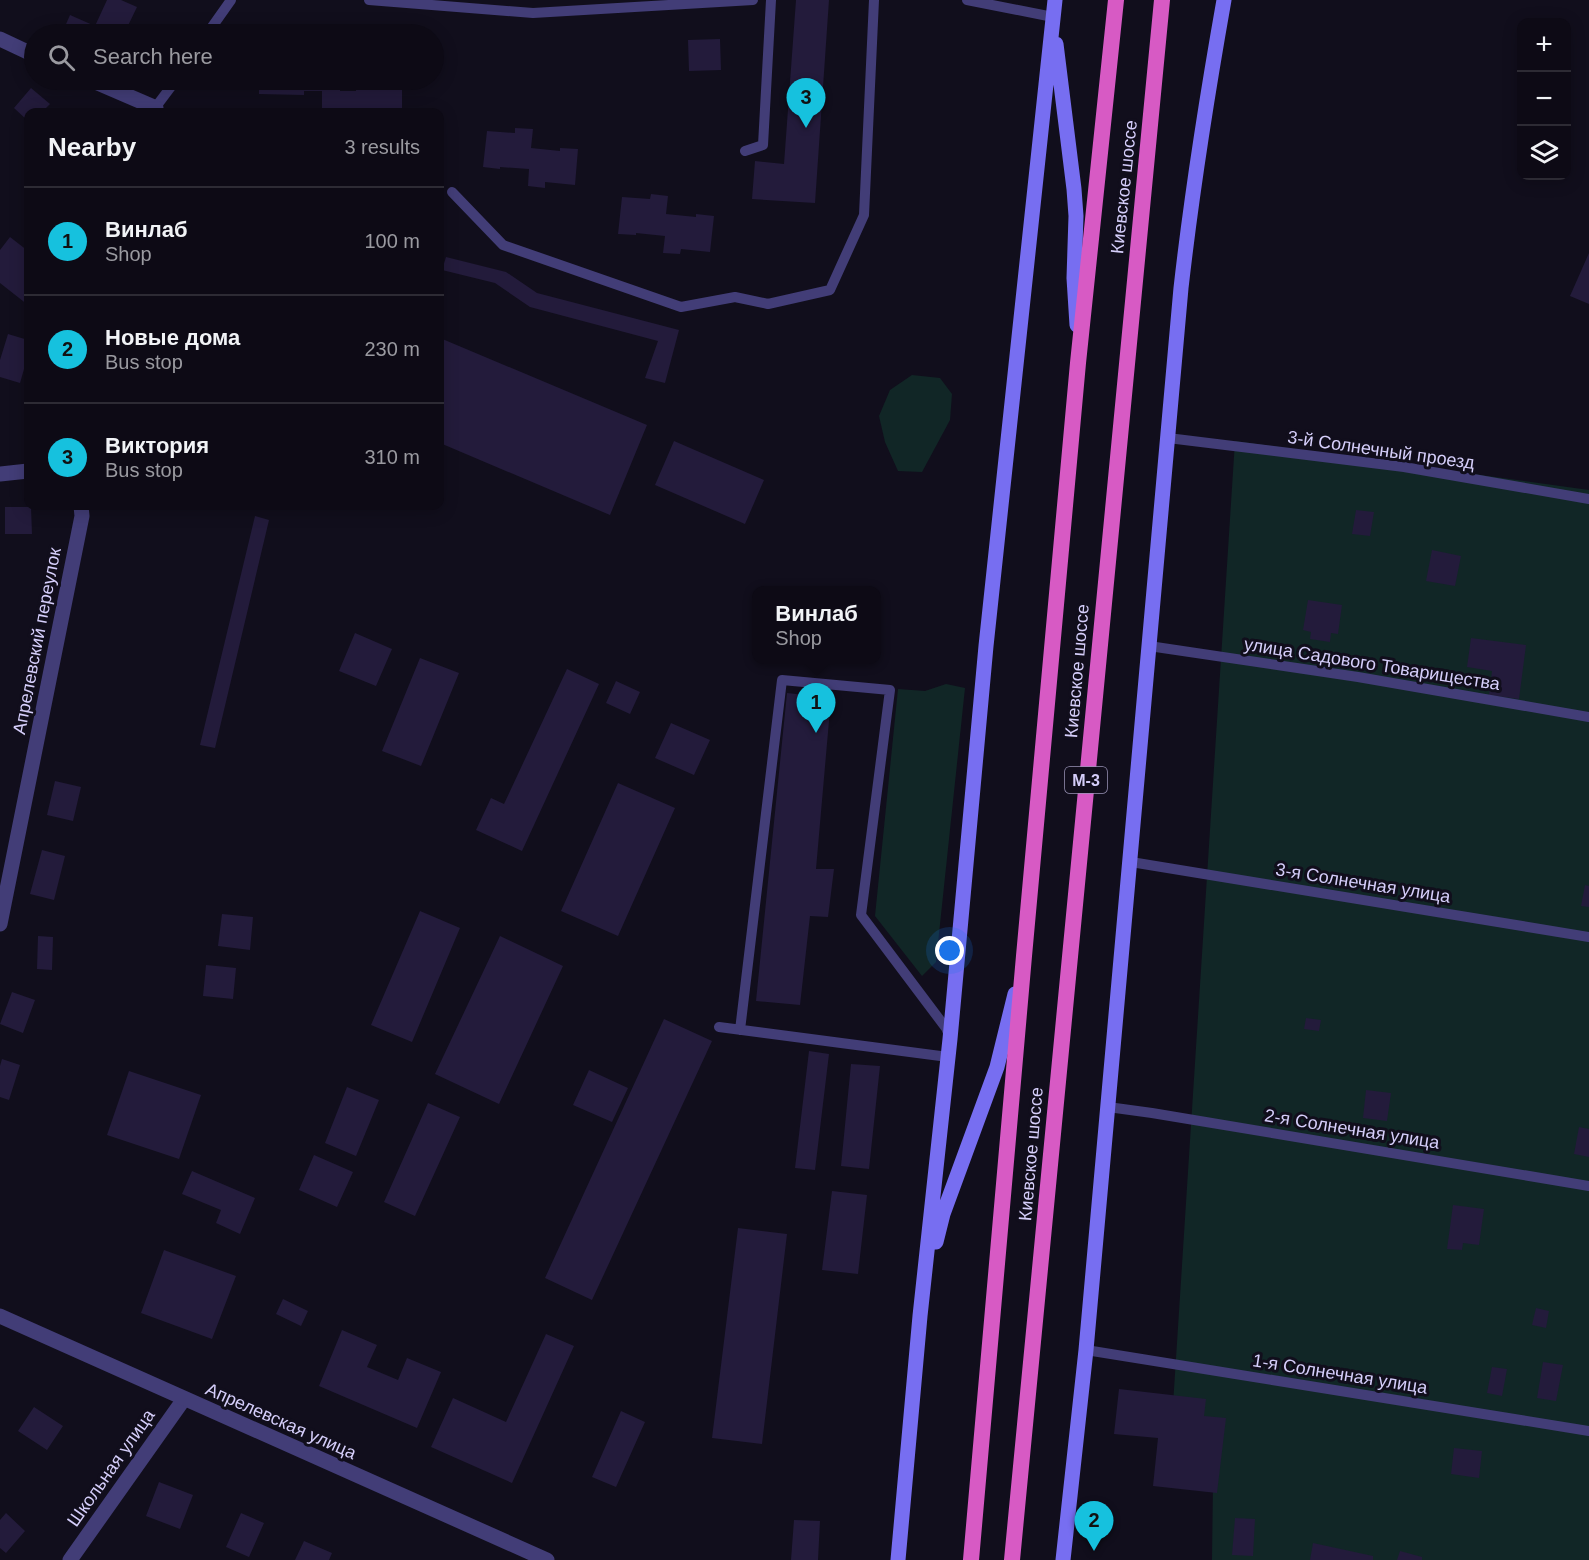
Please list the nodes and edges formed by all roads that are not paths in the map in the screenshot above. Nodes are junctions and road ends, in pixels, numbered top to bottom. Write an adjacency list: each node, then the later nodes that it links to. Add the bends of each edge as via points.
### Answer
1 (231, 0): 12 (lane)
2 (374, 0): 3 (lane, via 533,13)
3 (753, 0)
4 (771, 0): 19 (lane, via 763,145)
5 (874, 0): 20 (lane, via 864,214 830,290 768,304 735,297 681,307 503,245)
6 (967, 0): 11 (lane)
7 (1055, 0): 11 (main road)
8 (1116, 0): 21 (highway, Киевское шоссе / М-3)
9 (1162, 0): 48 (highway, Киевское шоссе / М-3)
10 (1224, 0): 22 (main road, via 1188,221)
11 (1053, 17): 21 (main road, via 1076,216); 35 (main road, via 986,646)
12 (214, 24)
13 (0, 39): 14 (street)
14 (24, 50)
15 (112, 90): 17 (street)
16 (169, 90): 18 (lane)
17 (150, 108)
18 (155, 108)
19 (745, 151)
20 (452, 192)
21 (1078, 363): 32 (highway, Киевское шоссе / М-3)
22 (1168, 438): 25 (lane, 3-й Солнечный проезд, via 1404,467); 27 (main road)
23 (24, 471): 24 (street)
24 (0, 474)
25 (1589, 499)
26 (82, 511): 30 (street, Апрелевский переулок)
27 (1149, 646): 28 (lane, улица Садового Товарищества); 29 (main road)
28 (1589, 717)
29 (1131, 862): 31 (lane, 3-я Солнечная улица); 37 (main road)
30 (0, 924)
31 (1589, 938)
32 (1023, 956): 40 (main road, via 1004,1045 943,1214); 47 (highway, Киевское шоссе / М-3)
33 (718, 1027): 34 (lane)
34 (740, 1030): 35 (lane, via 782,680 890,690 861,915 946,1028); 36 (lane)
35 (950, 1039): 36 (main road)
36 (948, 1057): 40 (main road)
37 (1108, 1107): 38 (lane, 2-я Солнечная улица); 41 (main road)
38 (1589, 1186)
39 (0, 1316): 42 (street, Апрелевская улица)
40 (920, 1316): 46 (main road)
41 (1086, 1350): 43 (lane, 1-я Солнечная улица); 49 (main road)
42 (184, 1399): 44 (street, Школьная улица); 45 (street, Апрелевская улица)
43 (1589, 1431)
44 (70, 1560)
45 (547, 1560)
46 (898, 1560)
47 (971, 1560)
48 (1012, 1560)
49 (1063, 1560)

